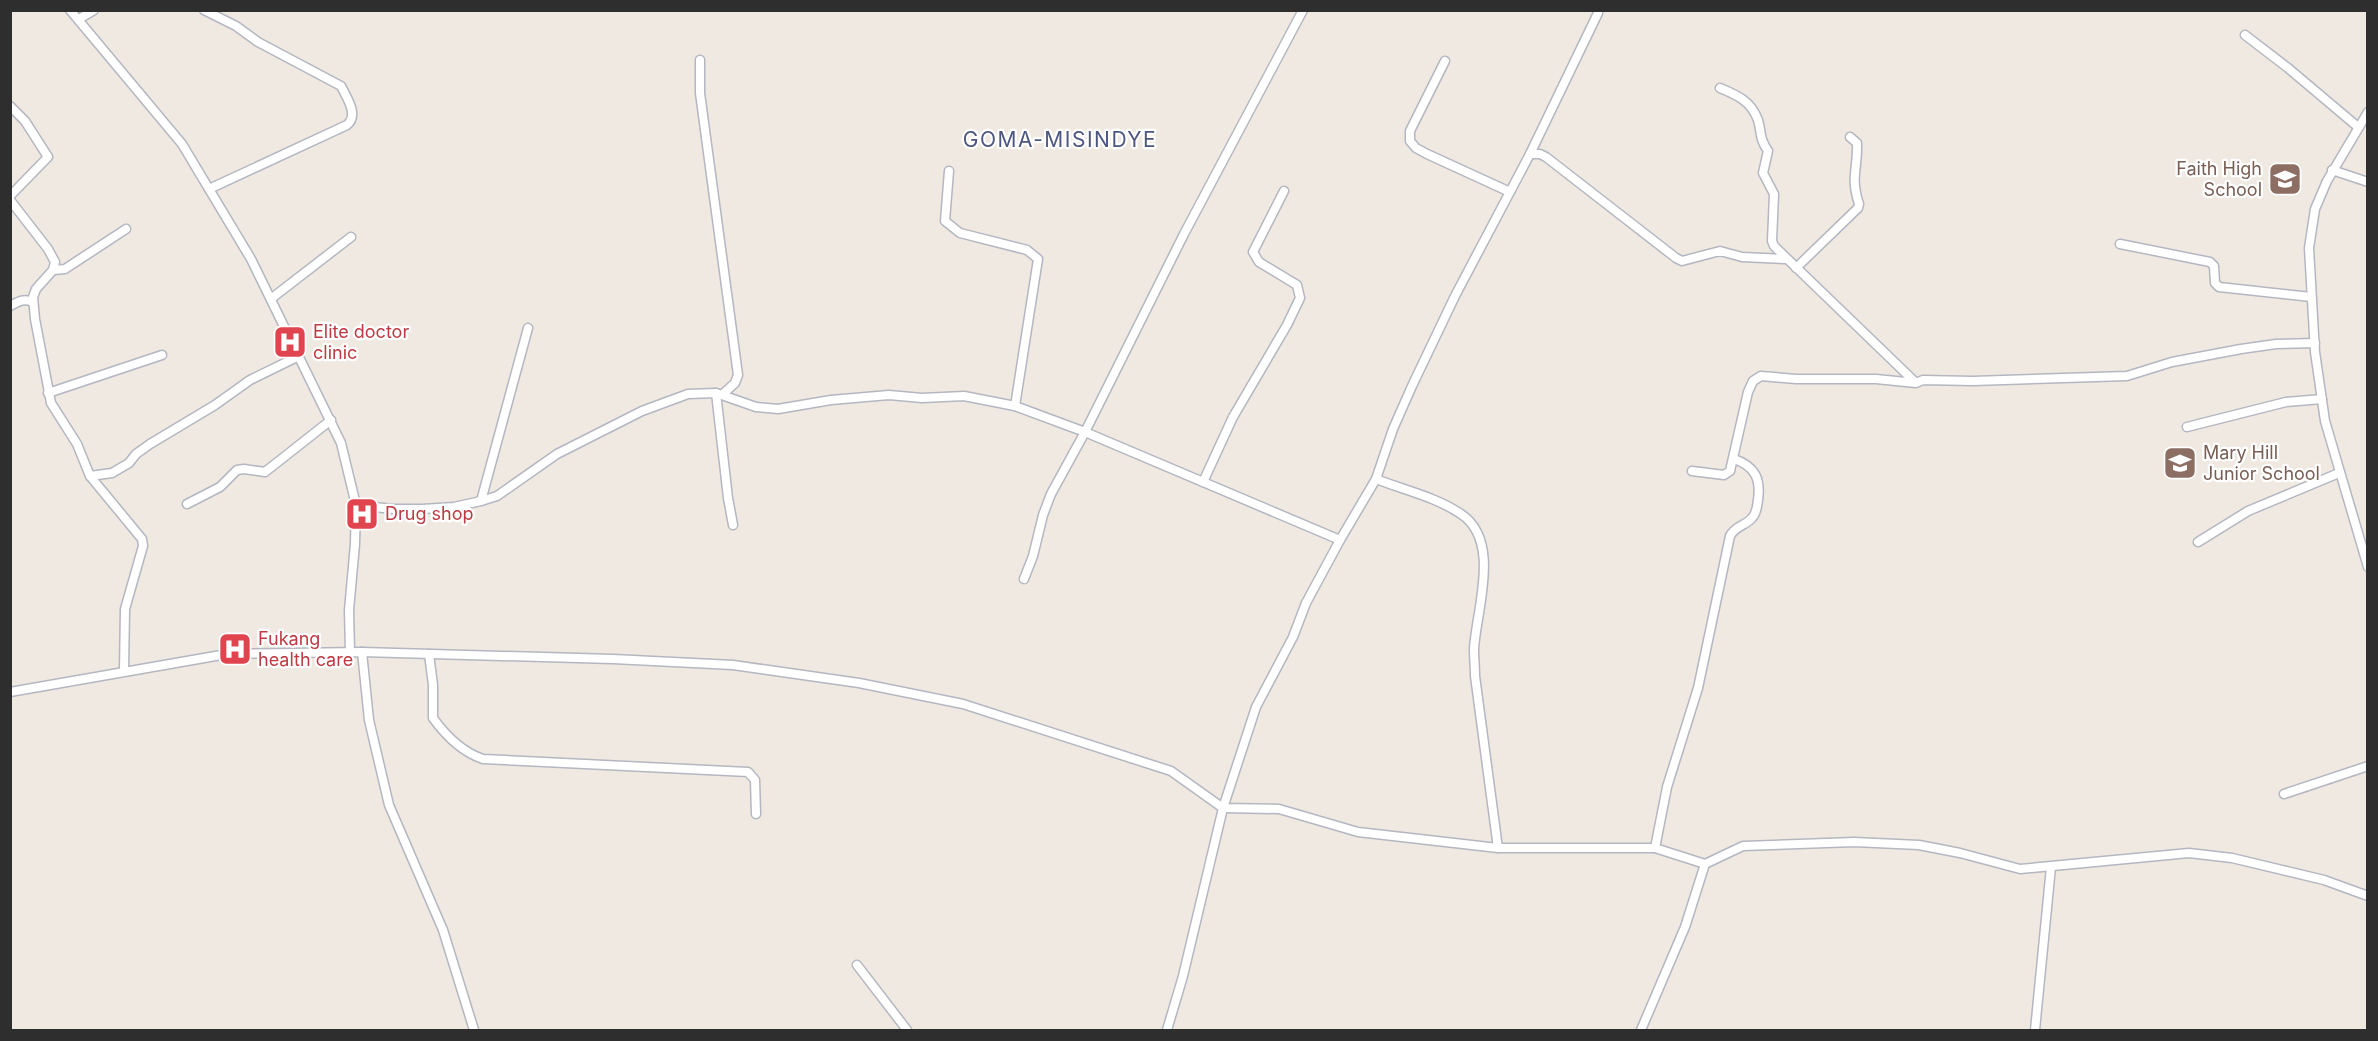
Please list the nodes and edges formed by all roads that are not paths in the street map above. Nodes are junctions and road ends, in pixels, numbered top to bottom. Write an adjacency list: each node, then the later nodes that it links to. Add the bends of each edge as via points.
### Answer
1 (70, 10): 6 (street)
2 (94, 10): 6 (street)
3 (204, 10): 19 (street, via 341,86 352,116 347,125)
4 (1303, 10): 45 (street)
5 (1598, 13): 15 (street)
6 (79, 19): 19 (street, via 182,144)
7 (2245, 36): 13 (street)
8 (700, 60): 40 (street, via 700,93 738,375 735,383)
9 (1445, 61): 21 (street, via 1410,131 1410,141 1427,154)
10 (1720, 88): 27 (street, via 1739,95 1758,120 1761,140 1768,151 1763,173 1773,194 1772,241)
11 (10, 106): 22 (street, via 25,121 48,157)
12 (2367, 112): 13 (street)
13 (2358, 127): 16 (street)
14 (1850, 137): 28 (street, via 1857,143 1853,180 1858,208)
15 (1530, 154): 21 (street); 27 (street, via 1546,157 1682,261 1719,251 1742,257)
16 (2332, 170): 18 (street); 30 (street, via 2315,209 2309,248)
17 (949, 171): 42 (street, via 945,221 952,229 1027,250 1038,259)
18 (2367, 182)
19 (209, 189): 31 (street)
20 (1284, 191): 51 (street, via 1253,252 1259,262 1297,285 1300,297 1233,417)
21 (1510, 192): 50 (street, via 1412,386)
22 (10, 196)
23 (10, 200): 29 (street, via 48,249 55,262)
24 (126, 229): 29 (street, via 65,269)
25 (351, 237): 31 (street)
26 (2120, 244): 30 (street, via 2210,262 2219,287)
27 (1786, 259): 28 (street)
28 (1796, 268): 38 (street)
29 (53, 270): 32 (street, via 36,289)
30 (2311, 297): 35 (street)
31 (272, 298): 37 (street)
32 (33, 302): 33 (street, via 26,299); 39 (street)
33 (10, 306)
34 (528, 328): 52 (street)
35 (2314, 343): 38 (street, via 2231,350 2127,376); 41 (street)
36 (162, 355): 39 (street)
37 (297, 357): 43 (street); 49 (street, via 250,380 112,473)
38 (1916, 383): 46 (street, via 1756,378 1748,392)
39 (48, 393): 49 (street)
40 (720, 394): 42 (street, via 756,407 778,409 889,395 964,396); 52 (street, via 688,394 642,411 557,454 497,496); 55 (street)
41 (2322, 399): 44 (street, via 2286,402); 48 (street)
42 (1015, 406): 45 (street)
43 (331, 420): 53 (street, via 265,472 237,470 220,487); 54 (street, via 342,443)
44 (2187, 427)
45 (1084, 432): 51 (street); 60 (street, via 1051,494)
46 (1734, 459): 47 (street, via 1724,475); 71 (street, via 1749,467 1759,481 1755,514 1730,536 1698,688 1667,787)
47 (1692, 471)
48 (2339, 473): 57 (street, via 2248,511); 58 (street)
49 (90, 476): 64 (street, via 142,539 125,609)
50 (1376, 479): 56 (street); 70 (street, via 1461,514 1479,538 1484,580 1474,648 1475,676)
51 (1203, 482): 56 (street)
52 (481, 501): 54 (street, via 423,509)
53 (187, 504)
54 (356, 505): 61 (street)
55 (733, 525)
56 (1340, 540): 68 (street, via 1256,707)
57 (2198, 542)
58 (2364, 549): 59 (street)
59 (2367, 567)
60 (1024, 579)
61 (350, 652): 62 (street); 64 (street, via 227,654)
62 (362, 652): 63 (street); 76 (street, via 369,720 383,788 443,930)
63 (429, 654): 68 (street, via 733,665 910,692 1171,771); 69 (street, via 433,718 450,738 474,756 748,772 755,780)
64 (124, 670): 65 (street)
65 (10, 692)
66 (2367, 766): 67 (street)
67 (2284, 794)
68 (1223, 808): 70 (street, via 1279,809 1358,832); 78 (street)
69 (756, 814)
70 (1498, 848): 71 (street)
71 (1655, 848): 72 (street)
72 (1705, 864): 73 (street, via 1743,846 1854,842 1919,845 2020,869); 79 (street, via 1684,927)
73 (2051, 867): 74 (street, via 2189,853 2232,858 2313,877); 80 (street)
74 (2367, 896)
75 (858, 965): 77 (street)
76 (474, 1030)
77 (907, 1030)
78 (1167, 1030)
79 (1641, 1030)
80 (2035, 1030)

